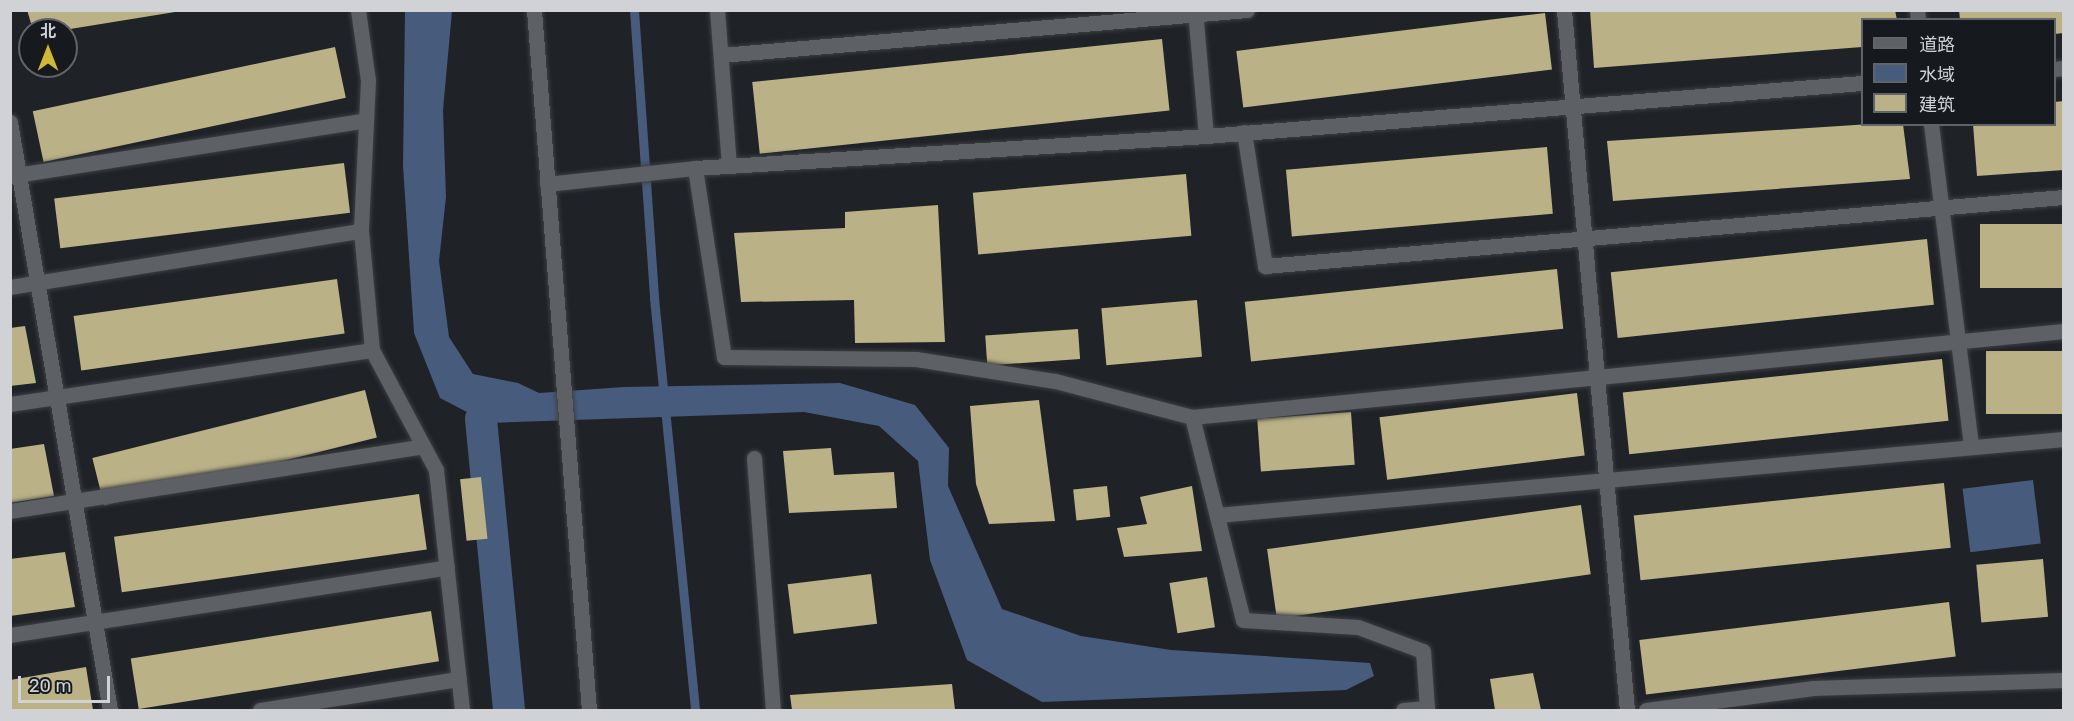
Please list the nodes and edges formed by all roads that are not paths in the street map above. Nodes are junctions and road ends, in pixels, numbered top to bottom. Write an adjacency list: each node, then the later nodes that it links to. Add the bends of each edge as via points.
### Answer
1 (358, 10): 10 (street, via 368,80)
2 (534, 10): 18 (street)
3 (717, 10): 7 (street)
4 (1247, 10): 6 (street)
5 (1564, 10): 9 (street)
6 (1195, 13): 7 (street); 14 (street)
7 (721, 55): 15 (street)
8 (1861, 83): 9 (street)
9 (1573, 106): 13 (street); 22 (street)
10 (366, 120): 17 (street); 21 (street)
11 (10, 122): 17 (street)
12 (1931, 126): 20 (street)
13 (1244, 132): 14 (street); 22 (street, via 1265,266)
14 (1206, 136): 15 (street)
15 (729, 166): 16 (street)
16 (695, 168): 18 (street); 31 (street, via 724,357 916,359 1055,381)
17 (15, 175): 23 (street)
18 (548, 184): 48 (street)
19 (2064, 197): 20 (street)
20 (1942, 207): 22 (street); 26 (street)
21 (361, 231): 23 (street); 27 (street)
22 (1584, 238): 28 (street)
23 (38, 282): 24 (street); 29 (street)
24 (10, 287)
25 (2064, 331): 26 (street)
26 (1958, 342): 28 (street); 34 (street)
27 (372, 350): 29 (street); 33 (street)
28 (1597, 377): 31 (street); 36 (street)
29 (57, 397): 30 (street); 37 (street)
30 (10, 404)
31 (1192, 417): 39 (street)
32 (2064, 439): 34 (street)
33 (423, 447): 37 (street); 40 (street, via 436,470)
34 (1971, 447): 36 (street)
35 (754, 458): 49 (street)
36 (1606, 480): 39 (street); 51 (street)
37 (74, 501): 38 (street); 41 (street)
38 (10, 511)
39 (1217, 515): 50 (street, via 1243,620 1358,627 1424,651 1426,708)
40 (447, 567): 41 (street); 43 (street)
41 (95, 622): 42 (street); 45 (street)
42 (10, 635)
43 (459, 679): 46 (street); 47 (street)
44 (2064, 680): 52 (street, via 1812,688)
45 (110, 711)
46 (260, 711)
47 (462, 711)
48 (589, 711)
49 (773, 711)
50 (1403, 711)
51 (1627, 711)
52 (1646, 711)

